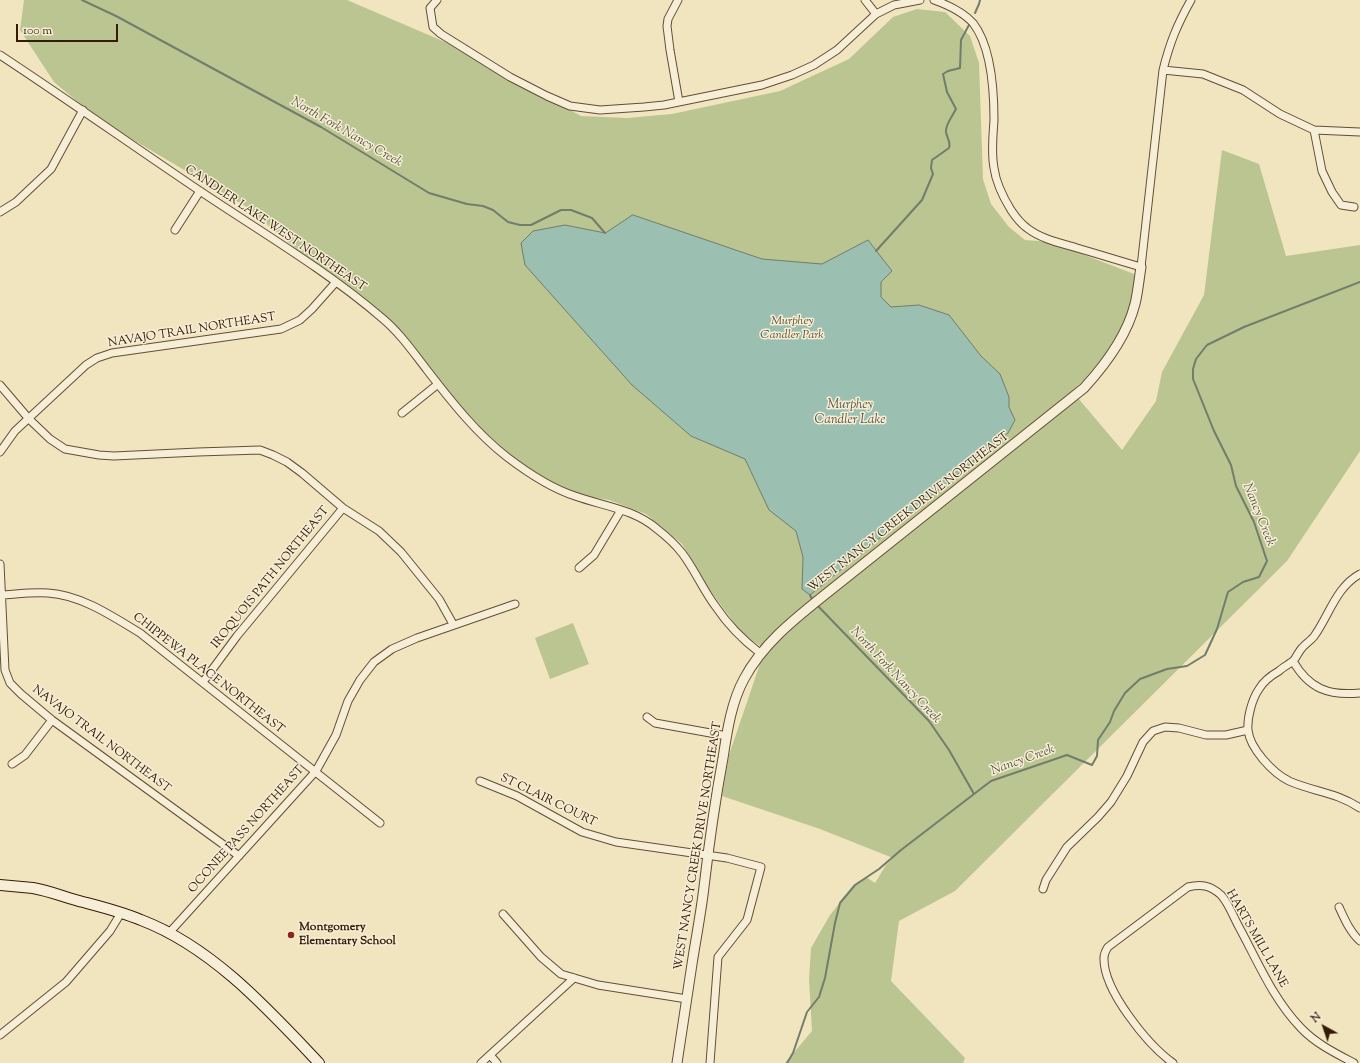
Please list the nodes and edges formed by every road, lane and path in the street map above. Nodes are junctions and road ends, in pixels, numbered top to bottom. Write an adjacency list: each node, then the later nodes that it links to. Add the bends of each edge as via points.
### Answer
1 (437, 0): 10 (street, via 430,8 433,27 441,34 510,77 570,106 600,110)
2 (678, 0): 10 (street, via 667,26)
3 (865, 0): 7 (street)
4 (920, 0): 7 (street, via 894,5)
5 (934, 0): 18 (street, via 959,11 973,23 982,40 990,65 993,96 994,169 997,184 1017,219 1026,228 1056,242)
6 (1191, 0): 9 (street, WEST NANCY CREEK DRIVE NORTHEAST, via 1178,24)
7 (876, 14): 10 (street, via 837,50 792,75 762,85)
8 (0, 55): 11 (street, CANDLER LAKE WEST NORTHEAST)
9 (1163, 70): 12 (street, via 1204,74 1244,90 1280,114); 18 (street, WEST NANCY CREEK DRIVE NORTHEAST)
10 (679, 102)
11 (83, 110): 14 (street, CANDLER LAKE WEST NORTHEAST); 16 (street, via 51,169 16,202)
12 (1314, 130): 13 (street); 15 (street, via 1322,171 1332,192 1342,205)
13 (1360, 132)
14 (200, 191): 17 (street); 19 (street, CANDLER LAKE WEST NORTHEAST)
15 (1354, 207)
16 (0, 212)
17 (175, 230)
18 (1141, 267): 33 (street, WEST NANCY CREEK DRIVE NORTHEAST, via 1135,304 1128,324 1120,340 1084,388 807,609 784,628)
19 (336, 282): 20 (street, CANDLER LAKE WEST NORTHEAST, via 384,319); 23 (street, NAVAJO TRAIL NORTHEAST, via 300,320 281,328 112,352 97,358 86,365)
20 (438, 384): 22 (street); 26 (street, CANDLER LAKE WEST NORTHEAST, via 487,441 526,471 574,496)
21 (0, 386): 23 (street)
22 (402, 413)
23 (29, 419): 24 (street, NAVAJO TRAIL NORTHEAST, via 15,431); 25 (street, via 65,449 99,455 260,450 297,469)
24 (0, 452)
25 (343, 508): 32 (street, via 379,531 401,552 439,600); 35 (street, IROQUOIS PATH NORTHEAST, via 237,636)
26 (621, 510): 28 (street, via 594,555); 33 (street, CANDLER LAKE WEST NORTHEAST, via 645,520 671,541 683,554 725,620)
27 (0, 564): 30 (street, NAVAJO TRAIL NORTHEAST)
28 (579, 568)
29 (1360, 574): 34 (street, via 1354,577 1336,598 1315,635)
30 (2, 595): 35 (street, CHIPPEWA PLACE NORTHEAST, via 48,593 82,601 140,633); 38 (street, NAVAJO TRAIL NORTHEAST, via 5,670 10,683)
31 (515, 604): 32 (street, OCONEE PASS NORTHEAST)
32 (453, 624): 42 (street, OCONEE PASS NORTHEAST, via 392,649 374,662 348,701 336,735)
33 (760, 654): 40 (street, WEST NANCY CREEK DRIVE NORTHEAST, via 748,671 738,693)
34 (1293, 661): 36 (street, via 1309,683 1321,689 1332,693); 39 (street, via 1274,674 1259,689 1249,717)
35 (203, 682): 42 (street, CHIPPEWA PLACE NORTHEAST)
36 (1360, 693)
37 (646, 717): 40 (street, via 654,724)
38 (52, 720): 41 (street, via 25,755); 47 (street, NAVAJO TRAIL NORTHEAST)
39 (1248, 730): 44 (street, via 1266,764 1278,774 1298,785 1337,796); 49 (street, via 1226,736 1165,727 1153,731 1143,742 1111,802 1067,847)
40 (727, 736): 46 (street, WEST NANCY CREEK DRIVE NORTHEAST)
41 (12, 764)
42 (316, 771): 45 (street, CHIPPEWA PLACE NORTHEAST); 47 (street, OCONEE PASS NORTHEAST)
43 (480, 781): 46 (street, ST CLAIR COURT, via 517,796 582,832 616,842)
44 (1360, 808)
45 (380, 823)
46 (708, 855): 56 (street, WEST NANCY CREEK DRIVE NORTHEAST); 63 (street, ST CLAIR COURT, via 761,867 747,920 718,957)
47 (239, 856): 53 (street, OCONEE PASS NORTHEAST)
48 (0, 885): 51 (main road, via 34,888)
49 (1043, 889)
50 (1340, 907): 54 (street, via 1347,923)
51 (121, 913): 53 (main road); 57 (street, via 110,931 66,982)
52 (503, 914): 55 (street, via 541,957 561,974)
53 (169, 933): 59 (main road, via 225,971 274,1016)
54 (1360, 941)
55 (574, 978): 56 (street, via 598,985); 58 (street)
56 (687, 999): 62 (street, WEST NANCY CREEK DRIVE NORTHEAST)
57 (0, 1035)
58 (490, 1055): 60 (street); 61 (street)
59 (319, 1063)
60 (481, 1063)
61 (497, 1063)
62 (677, 1063)
63 (710, 1063)
64 (1173, 1063): 65 (street, HARTS MILL LANE, via 1151,1043 1126,1012 1109,982 1104,967 1104,956 1108,946 1188,887 1201,884 1222,896 1268,983 1301,1028 1318,1042)
65 (1354, 1063)

